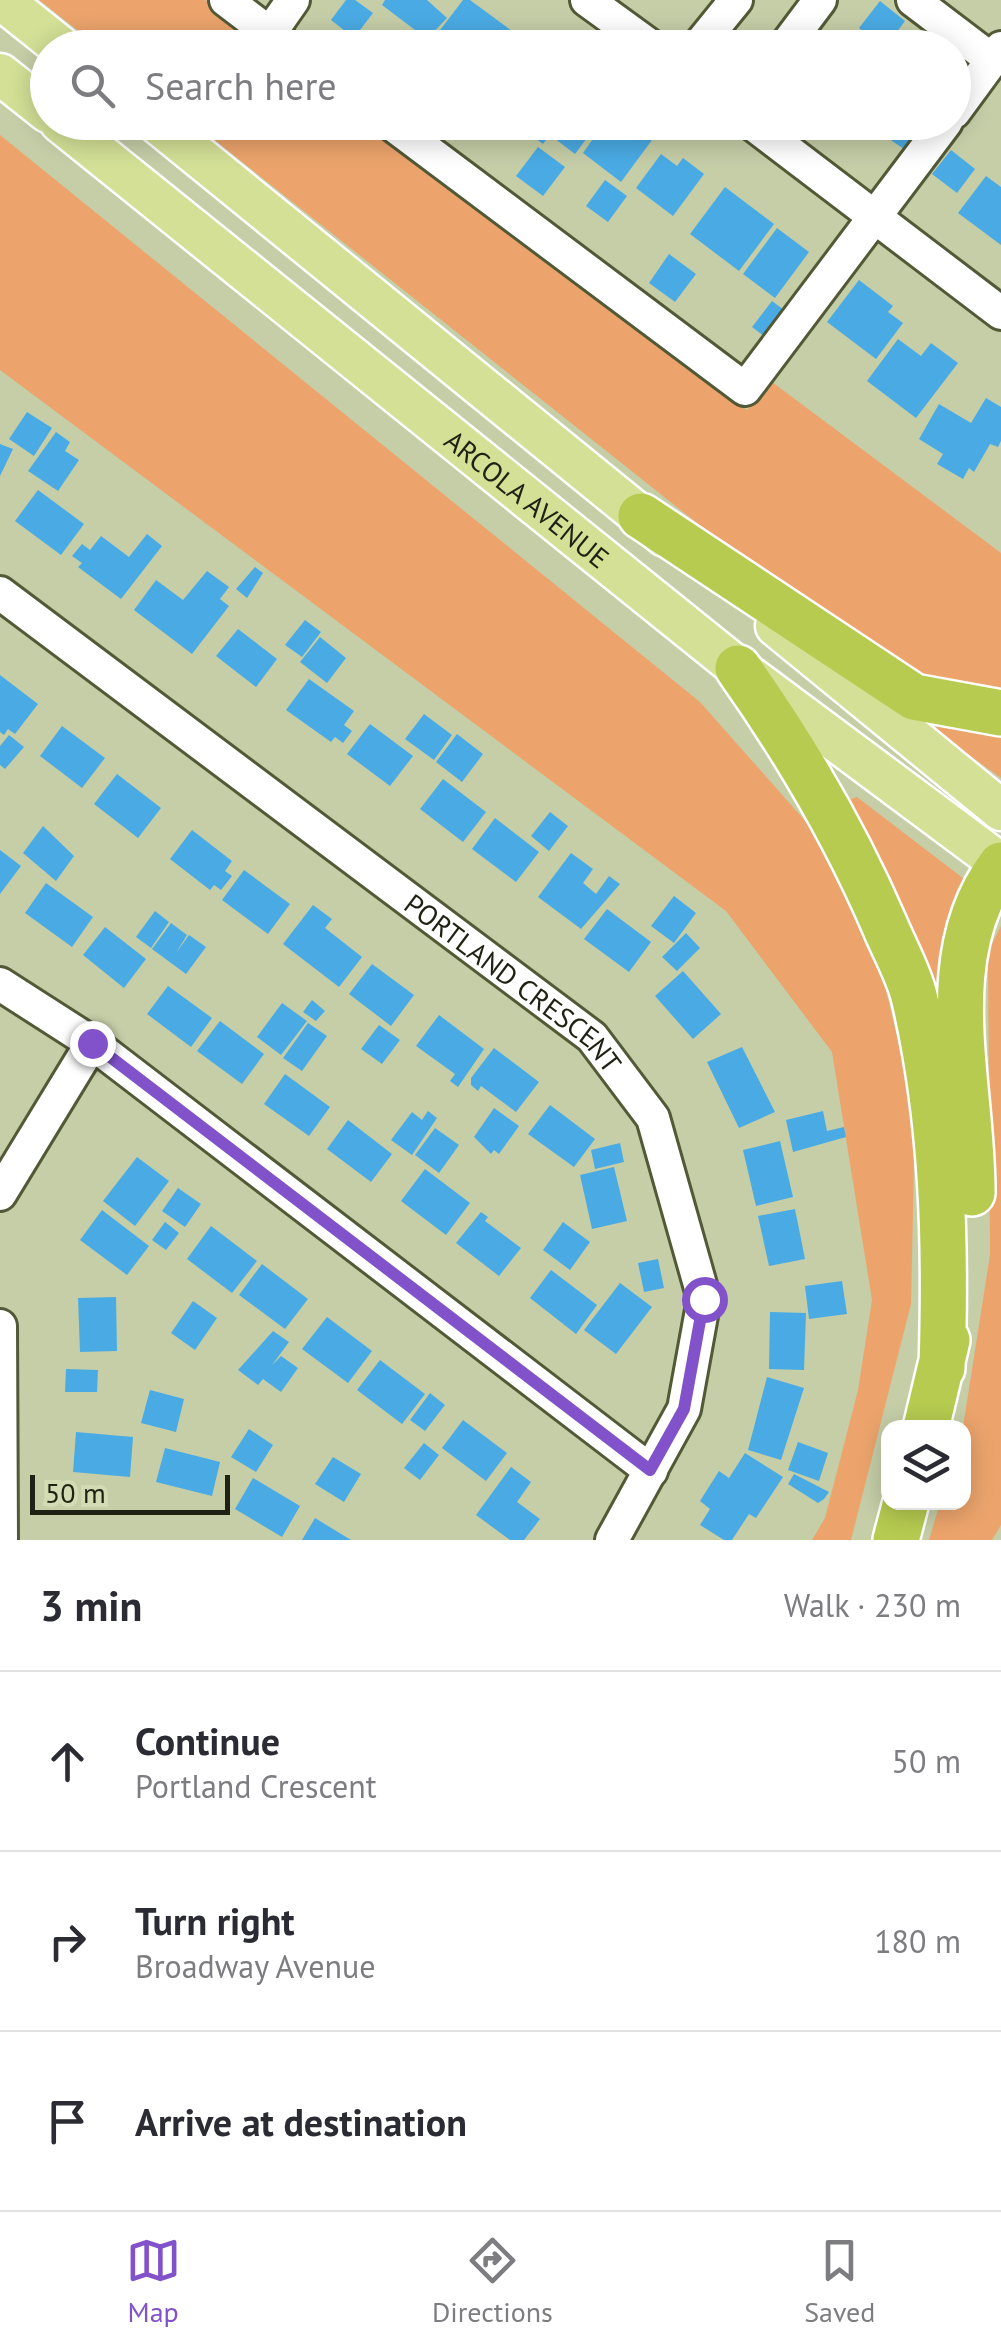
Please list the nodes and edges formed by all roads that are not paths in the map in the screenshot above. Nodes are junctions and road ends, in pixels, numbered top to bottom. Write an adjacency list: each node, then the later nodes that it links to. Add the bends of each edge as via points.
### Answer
1 (2, 0): 8 (main road)
2 (226, 0): 9 (street)
3 (293, 0): 10 (street)
4 (587, 0): 11 (street)
5 (736, 0): 12 (street)
6 (820, 0): 13 (street)
7 (913, 0): 14 (street)
8 (40, 30)
9 (266, 30)
10 (283, 30)
11 (628, 30)
12 (712, 30)
13 (798, 30)
14 (959, 30)
15 (971, 38): 16 (street)
16 (996, 54): 18 (street)
17 (0, 74): 19 (main road)
18 (971, 89)
19 (30, 98)
20 (82, 140): 29 (main road, ARCOLA AVENUE)
21 (178, 140): 27 (main road, ARCOLA AVENUE)
22 (413, 140): 25 (street, via 745,390)
23 (774, 140): 25 (street)
24 (933, 140): 25 (street)
25 (876, 218): 26 (street)
26 (1001, 313)
27 (642, 516): 30 (highway, via 914,697); 31 (main road, ARCOLA AVENUE)
28 (0, 594): 39 (street, PORTLAND CRESCENT, via 592,1036 633,1091 653,1118 704,1299 684,1409)
29 (738, 668): 32 (main road, ARCOLA AVENUE); 37 (highway, via 822,794 913,993 941,1154)
30 (1001, 713)
31 (1001, 810)
32 (1001, 864): 37 (highway, via 985,886 962,948 973,1190)
33 (0, 984): 34 (street)
34 (92, 1043): 35 (street); 39 (street)
35 (0, 1194)
36 (0, 1326): 41 (street)
37 (942, 1368): 38 (highway)
38 (928, 1420)
39 (650, 1470): 42 (street, PORTLAND CRESCENT)
40 (904, 1510): 43 (highway)
41 (0, 1540)
42 (612, 1540)
43 (896, 1540)

